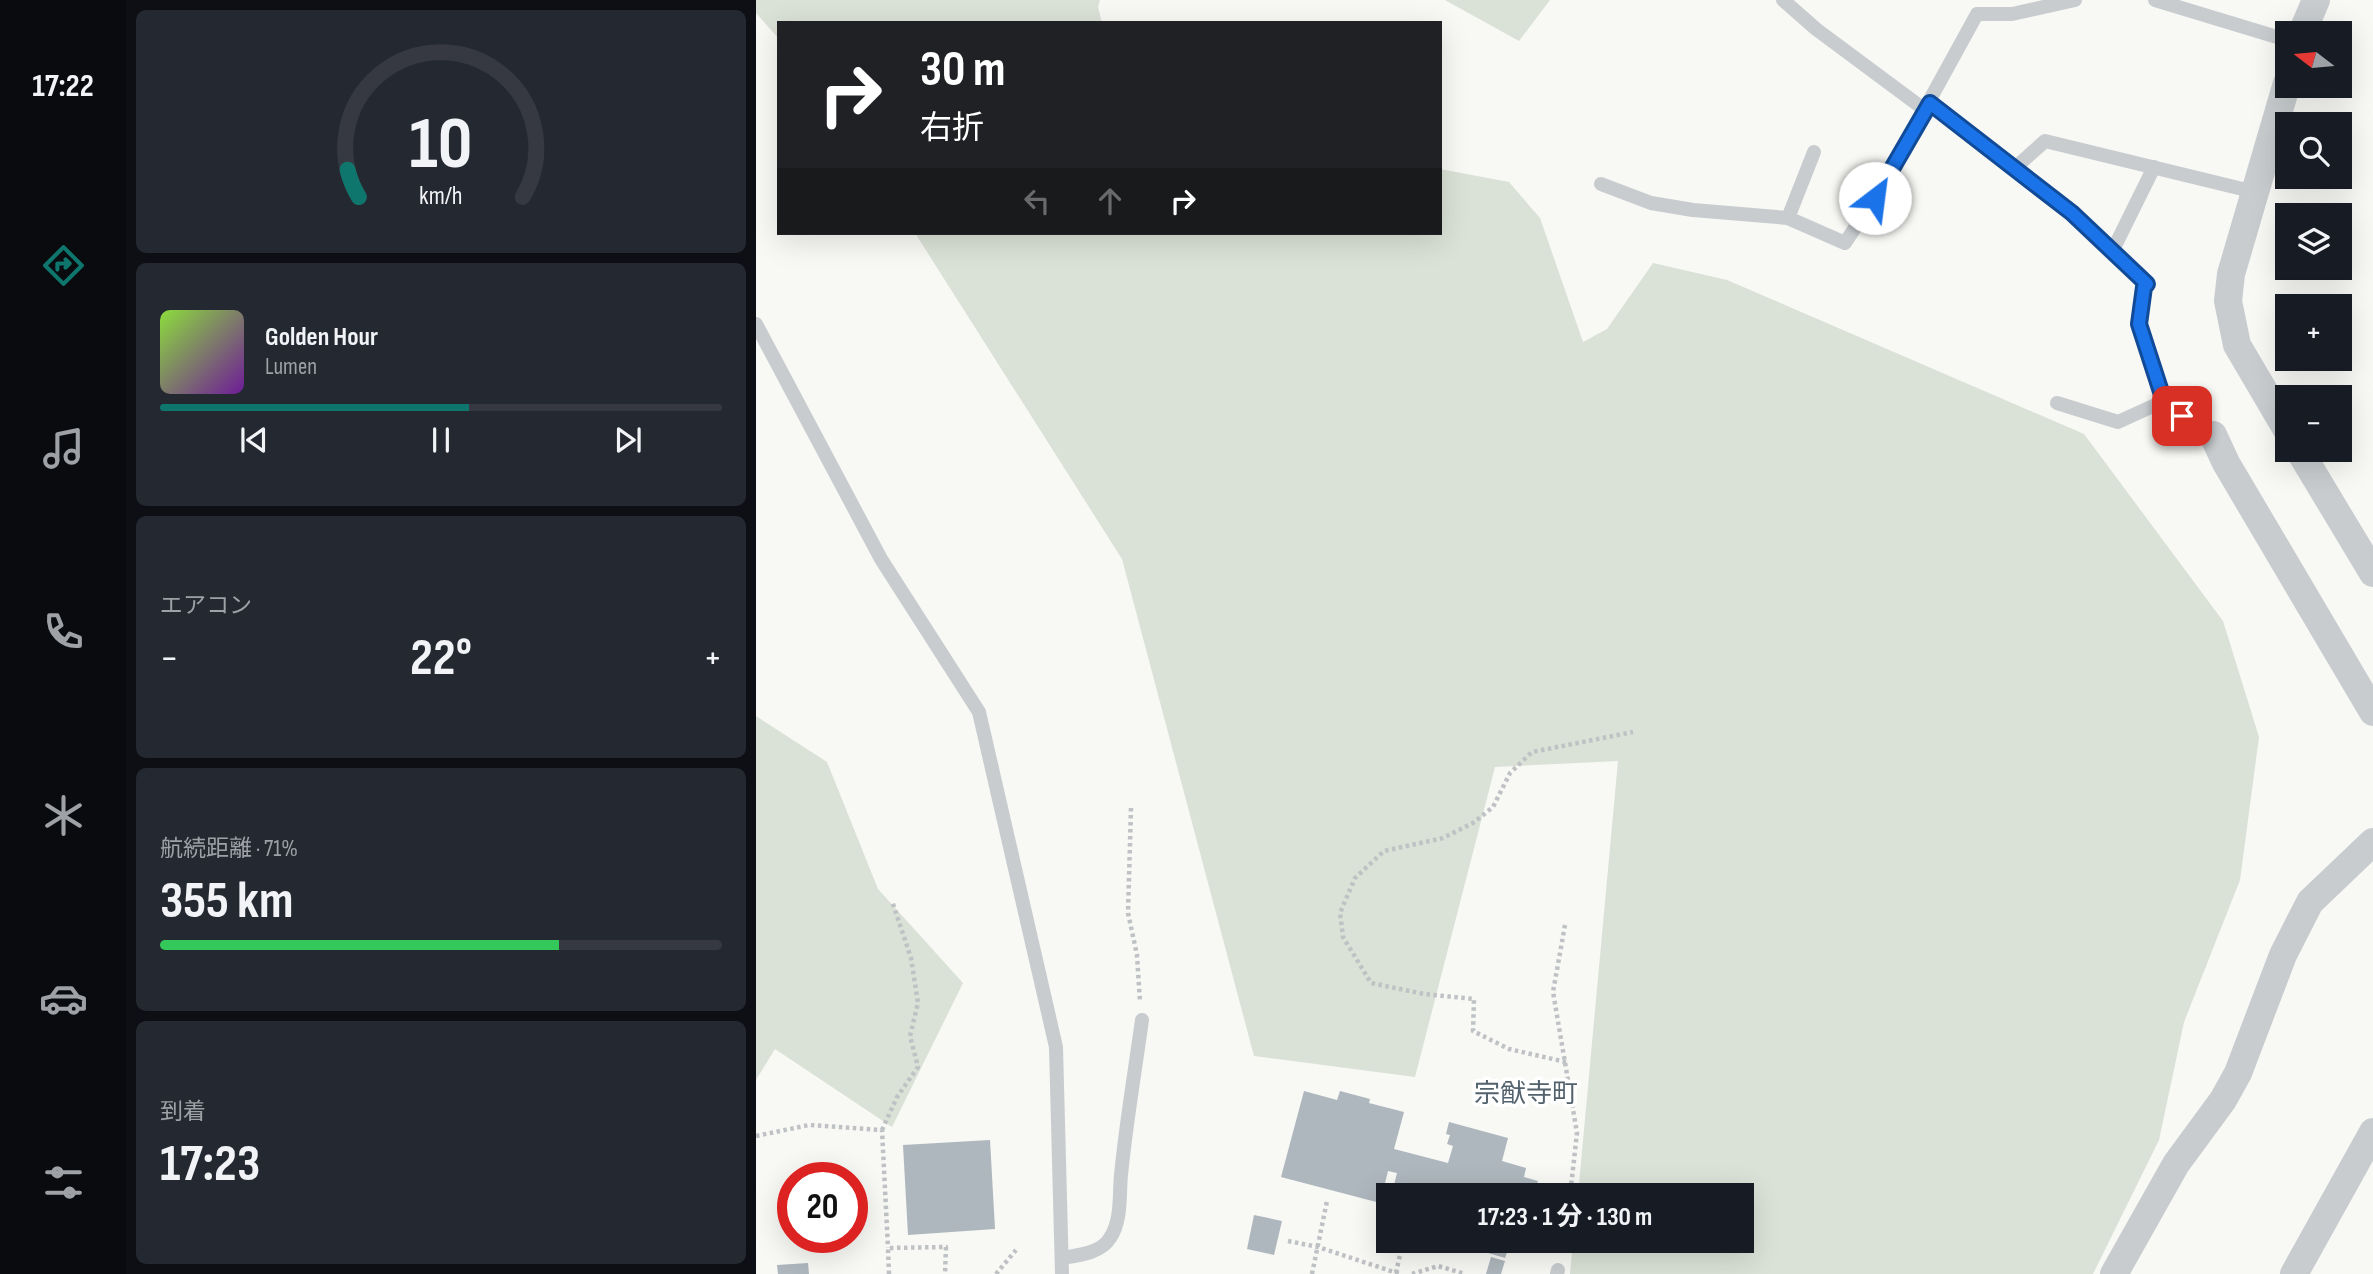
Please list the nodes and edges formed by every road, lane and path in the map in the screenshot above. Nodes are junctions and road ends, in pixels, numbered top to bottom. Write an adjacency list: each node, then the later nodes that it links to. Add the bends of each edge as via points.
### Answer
1 (1783, 0): 6 (lane, via 1816,29)
2 (2075, 0): 6 (lane, via 2012,14 1977,14)
3 (2155, 0): 4 (lane)
4 (2275, 36)
5 (2283, 98): 11 (street)
6 (1928, 106): 9 (lane); 12 (lane, via 1844,243)
7 (1814, 152): 12 (lane)
8 (2154, 167): 9 (lane, via 2045,141); 11 (lane); 13 (lane)
9 (2015, 168): 13 (lane)
10 (1601, 184): 12 (lane, via 1651,203)
11 (2255, 192): 17 (street, via 2231,274 2228,301 2237,345)
12 (1788, 218)
13 (2112, 252): 15 (lane, via 2147,284 2139,324)
14 (756, 324): 39 (lane, via 881,559 979,712 1056,1047)
15 (2164, 401): 16 (lane, via 2118,422); 18 (lane)
16 (2057, 403)
17 (2275, 410)
18 (2213, 435): 21 (street)
19 (2307, 462): 20 (street)
20 (2370, 558)
21 (2373, 712)
22 (1633, 732): 28 (path, via 1532,752 1510,773 1493,807 1473,823 1443,838 1384,851 1355,878 1340,913 1343,937 1371,983 1474,999 1473,1031 1509,1049)
23 (1131, 808): 27 (path, via 1128,913)
24 (2373, 842): 48 (street, via 2310,902 2283,954 2238,1073 2176,1164)
25 (892, 901): 29 (path, via 911,958 918,1003 910,1036 918,1067)
26 (1564, 925): 28 (path, via 1553,992)
27 (1142, 1020): 39 (lane, via 1114,1231 1100,1247)
28 (1566, 1062): 32 (path, via 1577,1133)
29 (882, 1130): 31 (path, via 810,1125); 36 (path)
30 (2373, 1132): 49 (street)
31 (756, 1136)
32 (1571, 1183)
33 (1327, 1201): 35 (path)
34 (1288, 1241): 35 (path)
35 (1318, 1247): 40 (path); 45 (path)
36 (888, 1248): 41 (path); 42 (path, via 946,1247)
37 (1016, 1250): 43 (path)
38 (1401, 1253): 40 (path)
39 (1062, 1258): 44 (lane)
40 (1398, 1273)
41 (889, 1274)
42 (945, 1274)
43 (996, 1274)
44 (1062, 1274)
45 (1312, 1274)
46 (1412, 1274): 47 (path, via 1438,1266)
47 (1465, 1274)
48 (2114, 1274)
49 (2294, 1274)

